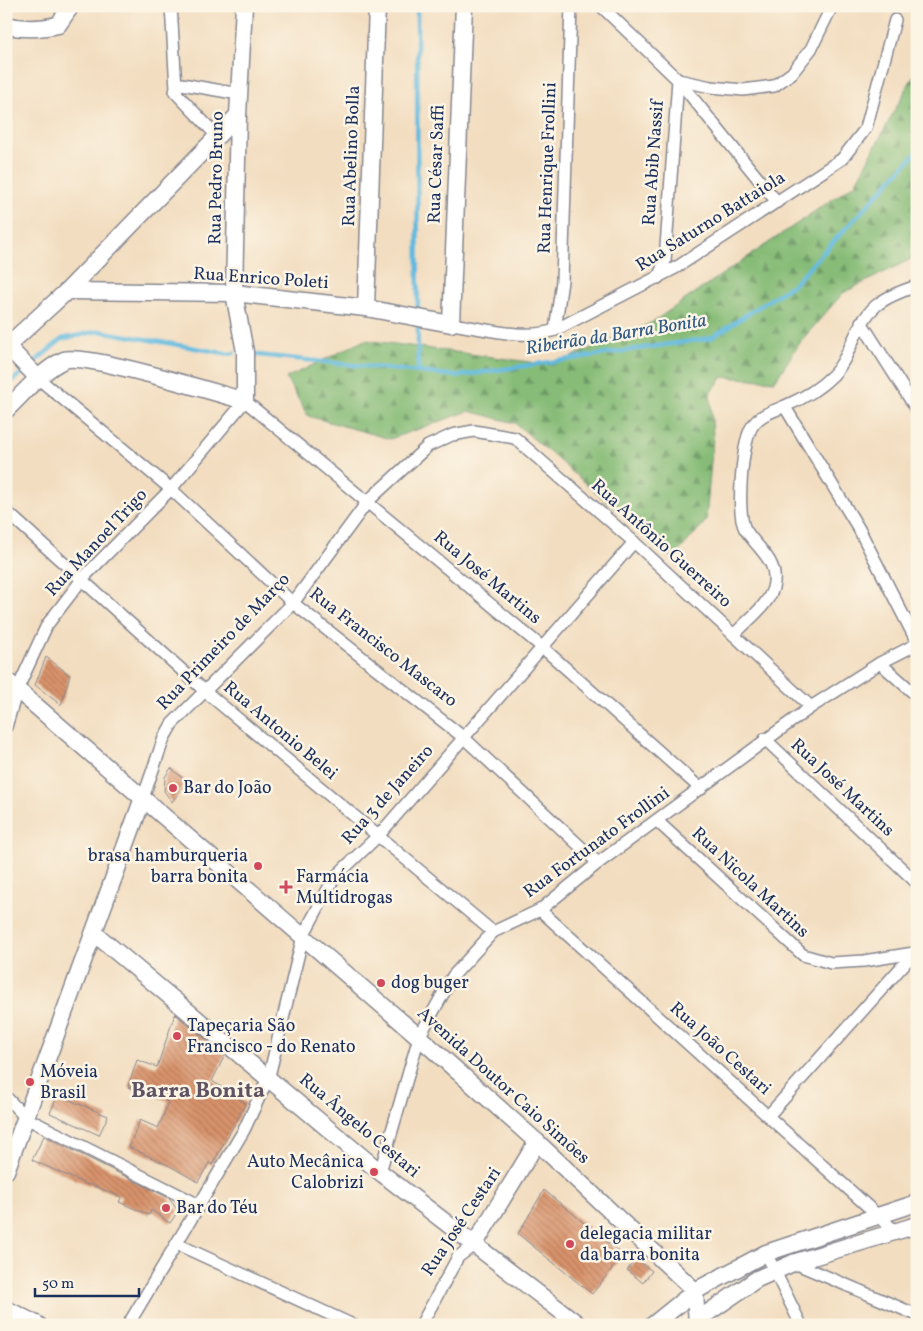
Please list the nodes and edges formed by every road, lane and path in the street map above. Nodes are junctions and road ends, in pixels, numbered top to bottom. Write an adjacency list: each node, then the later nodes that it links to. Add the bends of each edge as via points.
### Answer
1 (71, 6): 10 (street, via 58,25 38,29)
2 (171, 6): 12 (street, via 173,68)
3 (244, 6): 13 (street, Rua Pedro Bruno)
4 (378, 6): 21 (street, Rua Abelino Bolla)
5 (464, 6): 23 (street, Rua César Saffi)
6 (571, 6): 24 (street, Rua Henrique Frollini, via 562,281)
7 (601, 6): 11 (street)
8 (832, 6): 11 (street, via 811,49 792,74 774,86 743,90)
9 (895, 20): 16 (street, Rua Saturno Battaiola, via 866,128 842,159)
10 (6, 25)
11 (678, 80): 16 (street); 17 (street, Rua Abib Nassif, via 665,260)
12 (179, 86): 13 (street); 15 (street, via 175,92)
13 (239, 94): 14 (street, Rua Pedro Bruno)
14 (238, 115): 15 (street); 20 (street, Rua Pedro Bruno)
15 (217, 136): 19 (street)
16 (777, 202): 17 (street, Rua Saturno Battaiola)
17 (658, 278): 24 (street, Rua Saturno Battaiola)
18 (917, 286): 22 (street, via 875,304)
19 (67, 291): 20 (street, Rua Enrico Poleti); 25 (street)
20 (234, 293): 21 (street, Rua Enrico Poleti); 27 (street, Rua Pedro Bruno, via 245,352)
21 (366, 308): 23 (street, Rua Enrico Poleti)
22 (861, 322): 28 (street, via 844,361 833,375); 30 (street)
23 (451, 324): 24 (street, Rua Saturno Battaiola, via 522,334 544,334)
24 (555, 330)
25 (8, 348): 26 (street, Rua Francisco Mascaro)
26 (35, 374): 27 (street, via 76,358); 29 (street); 32 (street, Rua Francisco Mascaro)
27 (245, 401): 32 (street, Rua Manoel Trigo); 33 (street, Rua José Martins)
28 (785, 407): 38 (street, via 765,413 752,426 739,502 744,528 767,555 774,576 768,599); 39 (street, via 860,529)
29 (6, 410)
30 (917, 410)
31 (474, 431): 33 (street, Rua Primeiro de Março, via 452,435 428,446); 35 (street, Rua Antônio Guerreiro, via 515,438)
32 (171, 489): 36 (street, Rua Manoel Trigo); 37 (street, Rua Francisco Mascaro)
33 (368, 501): 37 (street, Rua Primeiro de Março); 40 (street, Rua José Martins)
34 (6, 511): 36 (street, Rua Antonio Belei)
35 (634, 542): 38 (street, Rua Antônio Guerreiro); 40 (street, Rua 3 de Janeiro)
36 (83, 578): 42 (street, Rua Manoel Trigo, via 47,625); 43 (street, Rua Antonio Belei)
37 (293, 603): 43 (street, Rua Primeiro de Março); 47 (street, Rua Francisco Mascaro)
38 (734, 634): 45 (street, Rua Antônio Guerreiro)
39 (917, 643): 41 (street, Rua Fortunato Frollini)
40 (542, 647): 47 (street, Rua 3 de Janeiro); 49 (street, Rua José Martins)
41 (880, 663): 44 (street); 45 (street, Rua Fortunato Frollini)
42 (12, 685): 46 (street, Rua Manoel Trigo); 50 (street, Avenida Doutor Caio Simões)
43 (206, 692): 50 (street, Rua Primeiro de Março, via 172,724); 52 (street, Rua Antonio Belei)
44 (917, 696)
45 (811, 707): 48 (street, Rua Fortunato Frollini)
46 (6, 727)
47 (463, 737): 52 (street, Rua 3 de Janeiro); 53 (street, Rua Francisco Mascaro)
48 (765, 739): 49 (street, Rua Fortunato Frollini); 54 (street, Rua José Martins)
49 (701, 789): 51 (street, Rua Fortunato Frollini)
50 (143, 798): 57 (street, Rua Primeiro de Março); 58 (street, Avenida Doutor Caio Simões)
51 (657, 821): 53 (street, Rua Fortunato Frollini); 59 (street, Rua Nicola Martins, via 803,955 831,963 864,961)
52 (379, 835): 56 (street, Rua Antonio Belei); 58 (street, Rua 3 de Janeiro, via 334,878)
53 (598, 863): 55 (street, Rua Fortunato Frollini)
54 (917, 883)
55 (540, 910): 56 (street, Rua Fortunato Frollini); 63 (street, Rua João Cestari)
56 (493, 932): 60 (street, Rua Fortunato Frollini, via 453,976)
57 (94, 933): 61 (street, Rua Ângelo Cestari); 64 (street, Rua Primeiro de Março)
58 (303, 936): 60 (street, Avenida Doutor Caio Simões); 61 (street, Rua 3 de Janeiro)
59 (915, 951): 63 (street)
60 (419, 1038): 65 (street, Avenida Doutor Caio Simões); 67 (street, Rua Fortunato Frollini)
61 (269, 1076): 67 (street, Rua Ângelo Cestari); 69 (street, Rua 3 de Janeiro, via 244,1130)
62 (6, 1097): 64 (street)
63 (768, 1116): 70 (street, Rua João Cestari)
64 (26, 1118): 66 (street, Rua Primeiro de Março); 69 (street)
65 (537, 1142): 74 (street, Rua José Cestari); 79 (street, Avenida Doutor Caio Simões)
66 (6, 1171)
67 (380, 1172): 74 (street, Rua Ângelo Cestari)
68 (917, 1203): 70 (street)
69 (199, 1205): 73 (street, Rua 3 de Janeiro)
70 (877, 1215): 72 (street, Rua João Cestari); 75 (street)
71 (917, 1225): 72 (street)
72 (895, 1232): 77 (street)
73 (177, 1244): 85 (street, Rua 3 de Janeiro); 86 (street)
74 (474, 1246): 87 (street, Rua José Cestari, via 458,1258); 88 (street, Rua Ângelo Cestari)
75 (784, 1247): 76 (street); 77 (street)
76 (766, 1254): 78 (street); 79 (street)
77 (793, 1263): 78 (street); 82 (street)
78 (776, 1271): 83 (street, via 757,1279); 90 (street)
79 (695, 1291): 81 (street); 83 (street)
80 (6, 1309): 84 (street)
81 (668, 1313): 83 (street); 89 (street)
82 (917, 1315)
83 (695, 1324)
84 (38, 1325)
85 (128, 1325)
86 (353, 1325)
87 (421, 1325)
88 (579, 1325)
89 (653, 1325)
90 (801, 1325)

